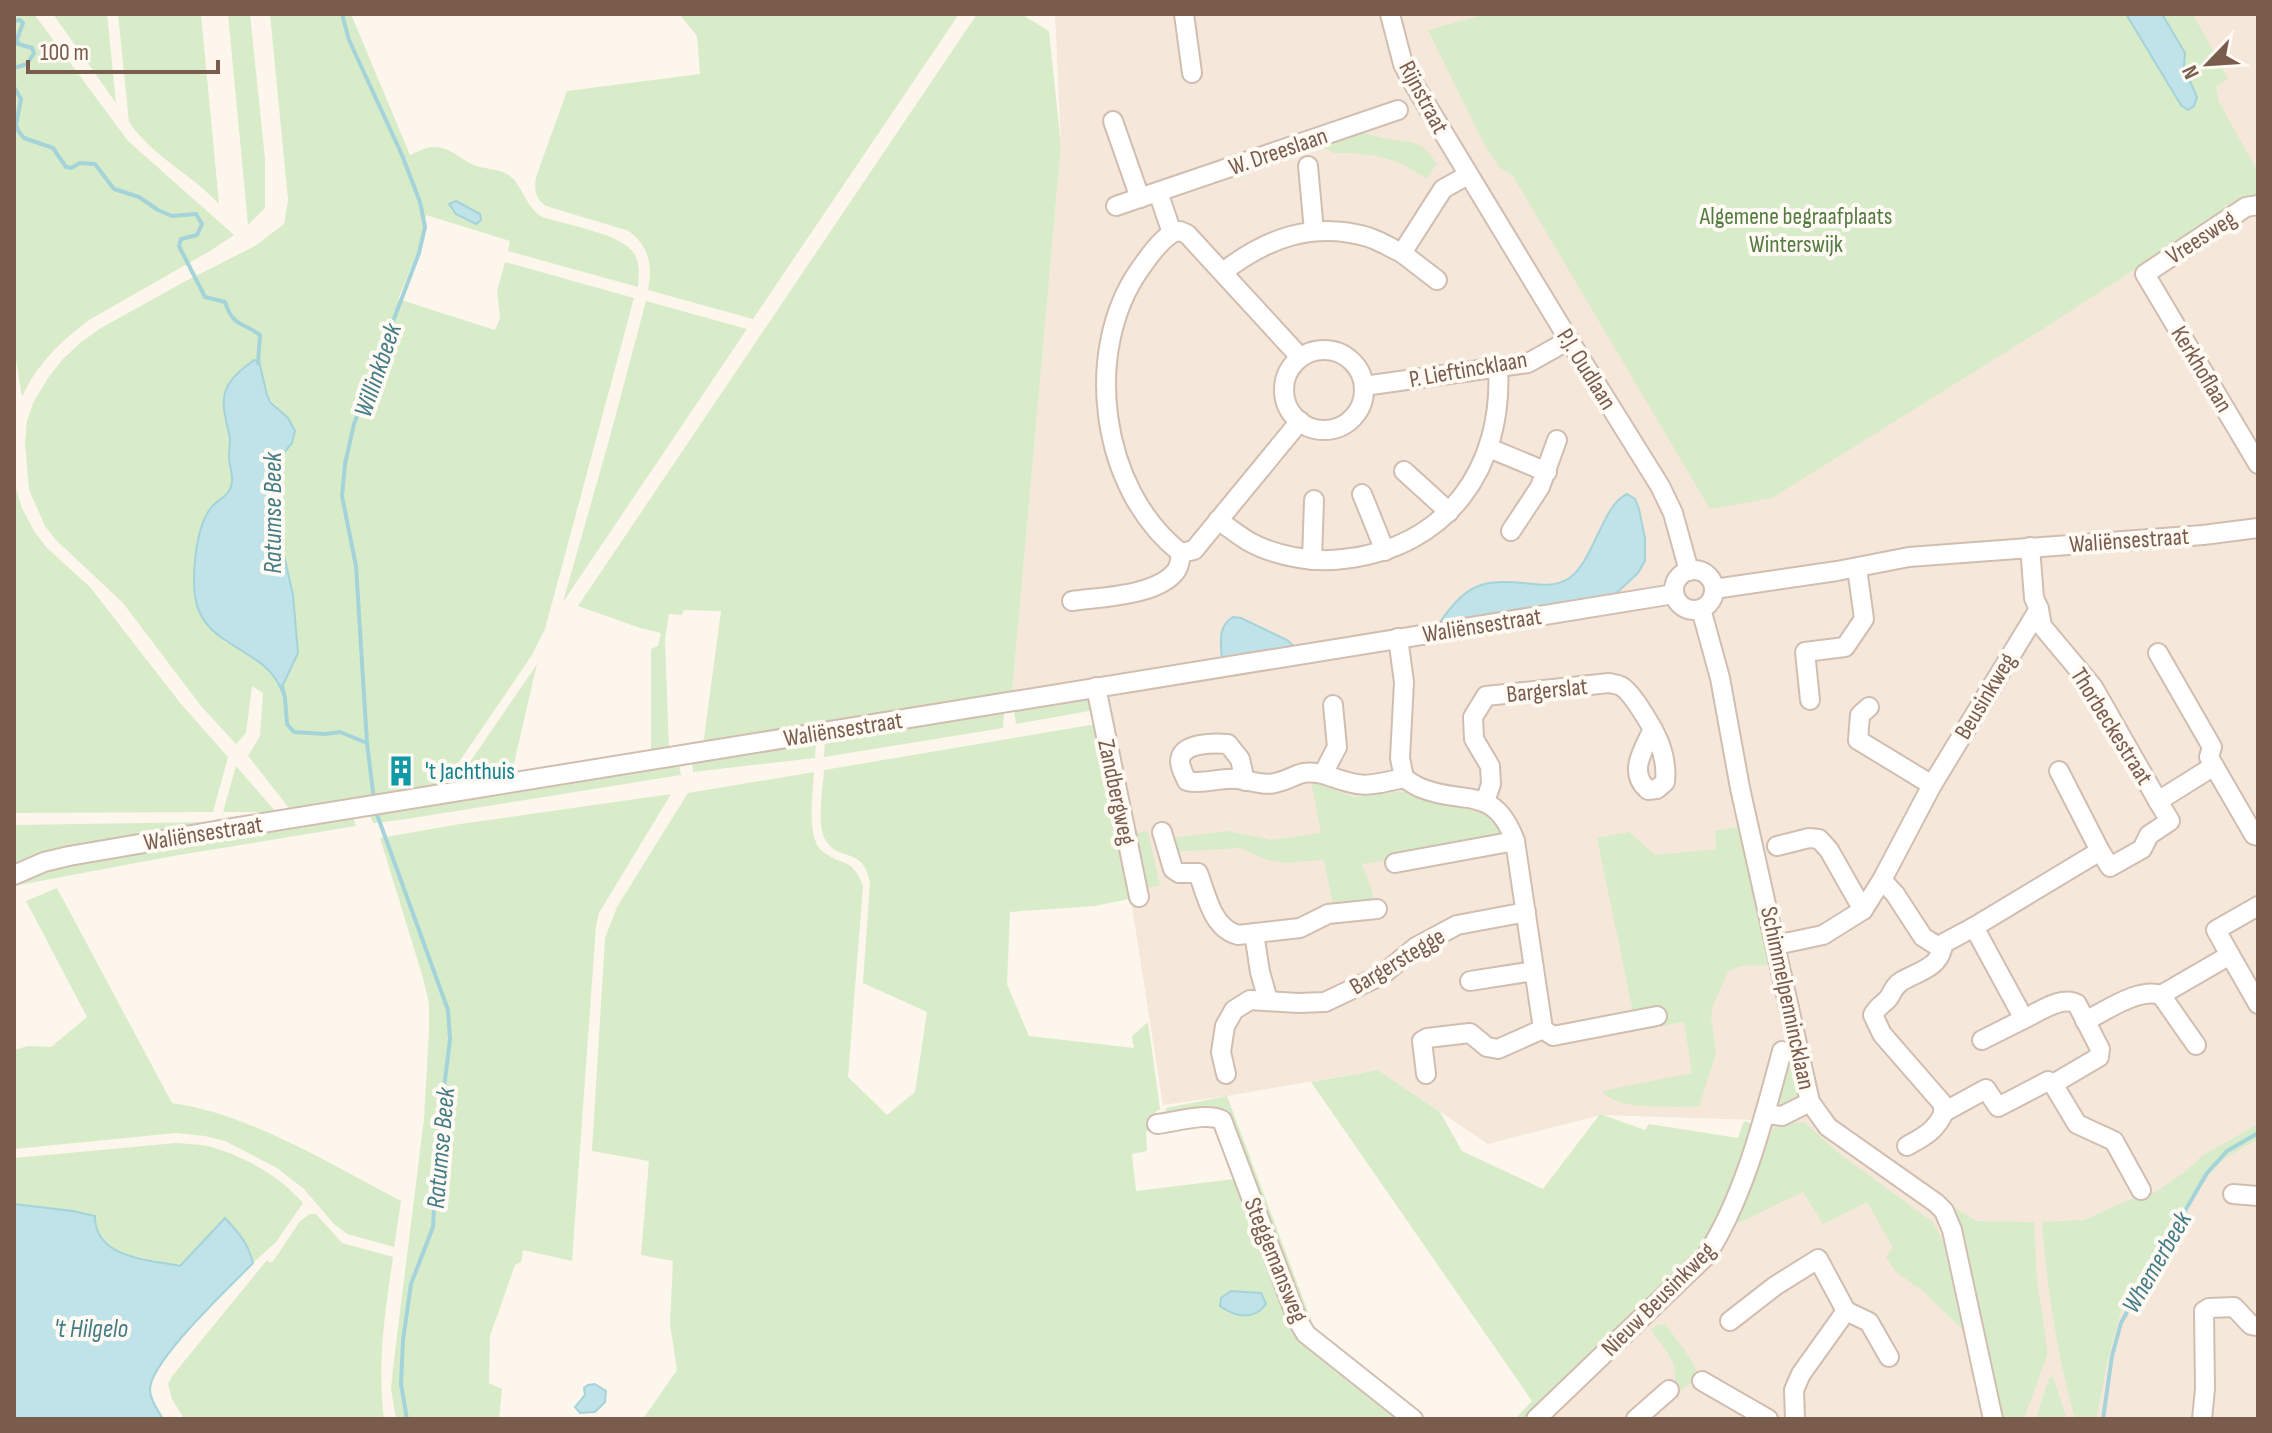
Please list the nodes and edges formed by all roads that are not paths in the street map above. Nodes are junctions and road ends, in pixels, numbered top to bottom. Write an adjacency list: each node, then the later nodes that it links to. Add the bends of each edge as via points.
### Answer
1 (1184, 14): 3 (street)
2 (1390, 14): 7 (street, Rijnstraat, via 1403,64)
3 (1192, 73)
4 (1398, 110): 8 (street, W. Dreeslaan)
5 (1113, 121): 9 (street)
6 (1308, 166): 12 (street)
7 (1468, 175): 14 (street, via 1443,189); 18 (street, P.J. Oudlaan)
8 (1158, 192): 9 (street, W. Dreeslaan); 13 (street)
9 (1140, 198): 11 (street, W. Dreeslaan)
10 (2258, 205): 16 (street, Vreesweg, via 2246,207)
11 (1116, 206)
12 (1314, 231): 14 (street, via 1368,237); 15 (street, via 1276,239)
13 (1172, 233): 15 (street, via 1187,234); 36 (street, via 1132,280 1117,313 1105,386 1111,440 1126,481 1144,512)
14 (1402, 253): 17 (street)
15 (1223, 272): 19 (street)
16 (2145, 274): 25 (street, Kerkhoflaan)
17 (1437, 280)
18 (1569, 340): 20 (street, P. Lieftincklaan, via 1528,363); 39 (street, P.J. Oudlaan, via 1660,486)
19 (1300, 357): 21 (street, via 1333,350 1354,363); 22 (street, via 1285,382 1290,411)
20 (1498, 367): 21 (street, P. Lieftincklaan); 24 (street, via 1500,396)
21 (1364, 386): 22 (street, via 1356,415 1344,425 1314,428)
22 (1300, 421): 31 (street)
23 (1557, 440): 27 (street)
24 (1489, 448): 27 (street); 30 (street)
25 (2258, 464)
26 (1404, 471): 30 (street)
27 (1547, 472): 33 (street)
28 (1362, 494): 35 (street)
29 (1314, 500): 37 (street)
30 (1449, 512): 35 (street)
31 (1218, 520): 36 (street, via 1194,550); 37 (street, via 1249,542)
32 (2258, 528): 34 (street, Waliënsestraat)
33 (1511, 531)
34 (2030, 547): 38 (street, Waliënsestraat, via 1909,557); 44 (street, Thorbeckestraat)
35 (1385, 551): 37 (street)
36 (1181, 553): 42 (street, via 1178,569 1162,584)
37 (1312, 560)
38 (1857, 568): 40 (street, Waliënsestraat); 48 (street, via 1864,619 1845,647 1805,652)
39 (1689, 571): 40 (street, via 1703,572); 41 (street, via 1677,580)
40 (1714, 589): 43 (street, via 1713,598)
41 (1674, 594): 43 (street, via 1681,606); 45 (street, Waliënsestraat)
42 (1072, 601)
43 (1701, 609): 75 (street, Schimmelpennincklaan)
44 (2039, 609): 57 (street, Beusinkweg); 58 (street, Thorbeckestraat, via 2042,626 2093,687)
45 (1398, 638): 47 (street, Waliënsestraat); 55 (street, via 1404,682)
46 (2158, 653): 52 (street, via 2212,747 2209,757)
47 (1096, 687): 66 (street, Waliënsestraat, via 69,856); 68 (street, Zandbergweg)
48 (1810, 700)
49 (1333, 705): 54 (street, via 1337,747)
50 (1869, 707): 57 (street, via 1860,715 1858,740)
51 (1653, 729): 59 (street, Bargerslat, via 1632,696 1609,683 1486,696 1473,717 1474,739 1490,766)
52 (2214, 766): 58 (street, Thorbeckestraat); 61 (street)
53 (2059, 771): 64 (street)
54 (1323, 774): 55 (street, via 1355,786); 56 (street, via 1306,771 1272,784)
55 (1404, 778): 59 (street, via 1420,788)
56 (1245, 781)
57 (1932, 785): 67 (street, Beusinkweg)
58 (2158, 801): 64 (street, via 2170,821 2149,835 2142,849 2110,867)
59 (1485, 802): 62 (street, via 1508,821)
60 (1162, 832): 74 (street, via 1173,869 1198,873 1218,924 1238,935)
61 (2258, 836)
62 (1515, 841): 65 (street); 72 (street)
63 (1777, 846): 71 (street, via 1819,839)
64 (2100, 851): 73 (street)
65 (1395, 863)
66 (14, 875)
67 (1882, 880): 71 (street, Beusinkweg); 76 (street, via 1923,937)
68 (1139, 897)
69 (2258, 906): 77 (street, via 2216,930)
70 (1377, 909): 74 (street, via 1328,914 1300,928)
71 (1863, 910): 75 (street, via 1823,935)
72 (1526, 912): 78 (street); 81 (street, Bargerstegge, via 1457,925 1416,947 1382,975 1325,1002)
73 (1974, 927): 76 (street); 84 (street)
74 (1254, 933): 81 (street)
75 (1776, 945): 93 (street, Schimmelpennincklaan)
76 (1942, 949): 94 (street, via 1926,970 1893,988 1873,1015)
77 (2230, 955): 80 (street); 82 (street)
78 (1534, 971): 79 (street); 86 (street)
79 (1470, 981)
80 (2161, 995): 85 (street, via 2142,993); 88 (street)
81 (1268, 1000): 90 (street, Bargerstegge, via 1250,1000 1234,1010 1221,1052)
82 (2258, 1004)
83 (1657, 1016): 86 (street, via 1553,1036)
84 (2024, 1019): 85 (street, via 2071,1000); 87 (street)
85 (2085, 1021): 92 (street, via 2099,1057)
86 (1543, 1029): 91 (street, via 1498,1049 1470,1033 1427,1038 1422,1041)
87 (1982, 1040)
88 (2196, 1045)
89 (1782, 1051): 95 (street, Nieuw Beusinkweg)
90 (1226, 1074)
91 (1426, 1074)
92 (2053, 1084): 94 (street, via 2048,1081 1998,1107 1986,1089); 98 (street, via 2077,1124 2114,1141)
93 (1810, 1102): 95 (street, via 1782,1116); 112 (street, Schimmelpennincklaan, via 1828,1127 1944,1211)
94 (1944, 1112): 97 (street, via 1930,1133)
95 (1765, 1114): 108 (street, Nieuw Beusinkweg, via 1740,1189 1706,1256)
96 (1157, 1124): 107 (street, Steggemansweg, via 1206,1116 1222,1120 1306,1334)
97 (1907, 1146)
98 (2141, 1190)
99 (2233, 1194): 100 (street)
100 (2258, 1196)
101 (1846, 1311): 102 (street, via 1818,1259); 104 (street, via 1869,1322); 111 (street, via 1801,1374 1794,1390)
102 (1730, 1321)
103 (2258, 1326): 113 (street, via 2234,1307 2204,1311)
104 (1889, 1357)
105 (1702, 1381): 110 (street)
106 (1669, 1390): 109 (street)
107 (1413, 1419)
108 (1536, 1419)
109 (1636, 1419)
110 (1768, 1419)
111 (1795, 1419)
112 (1993, 1419)
113 (2202, 1419)

